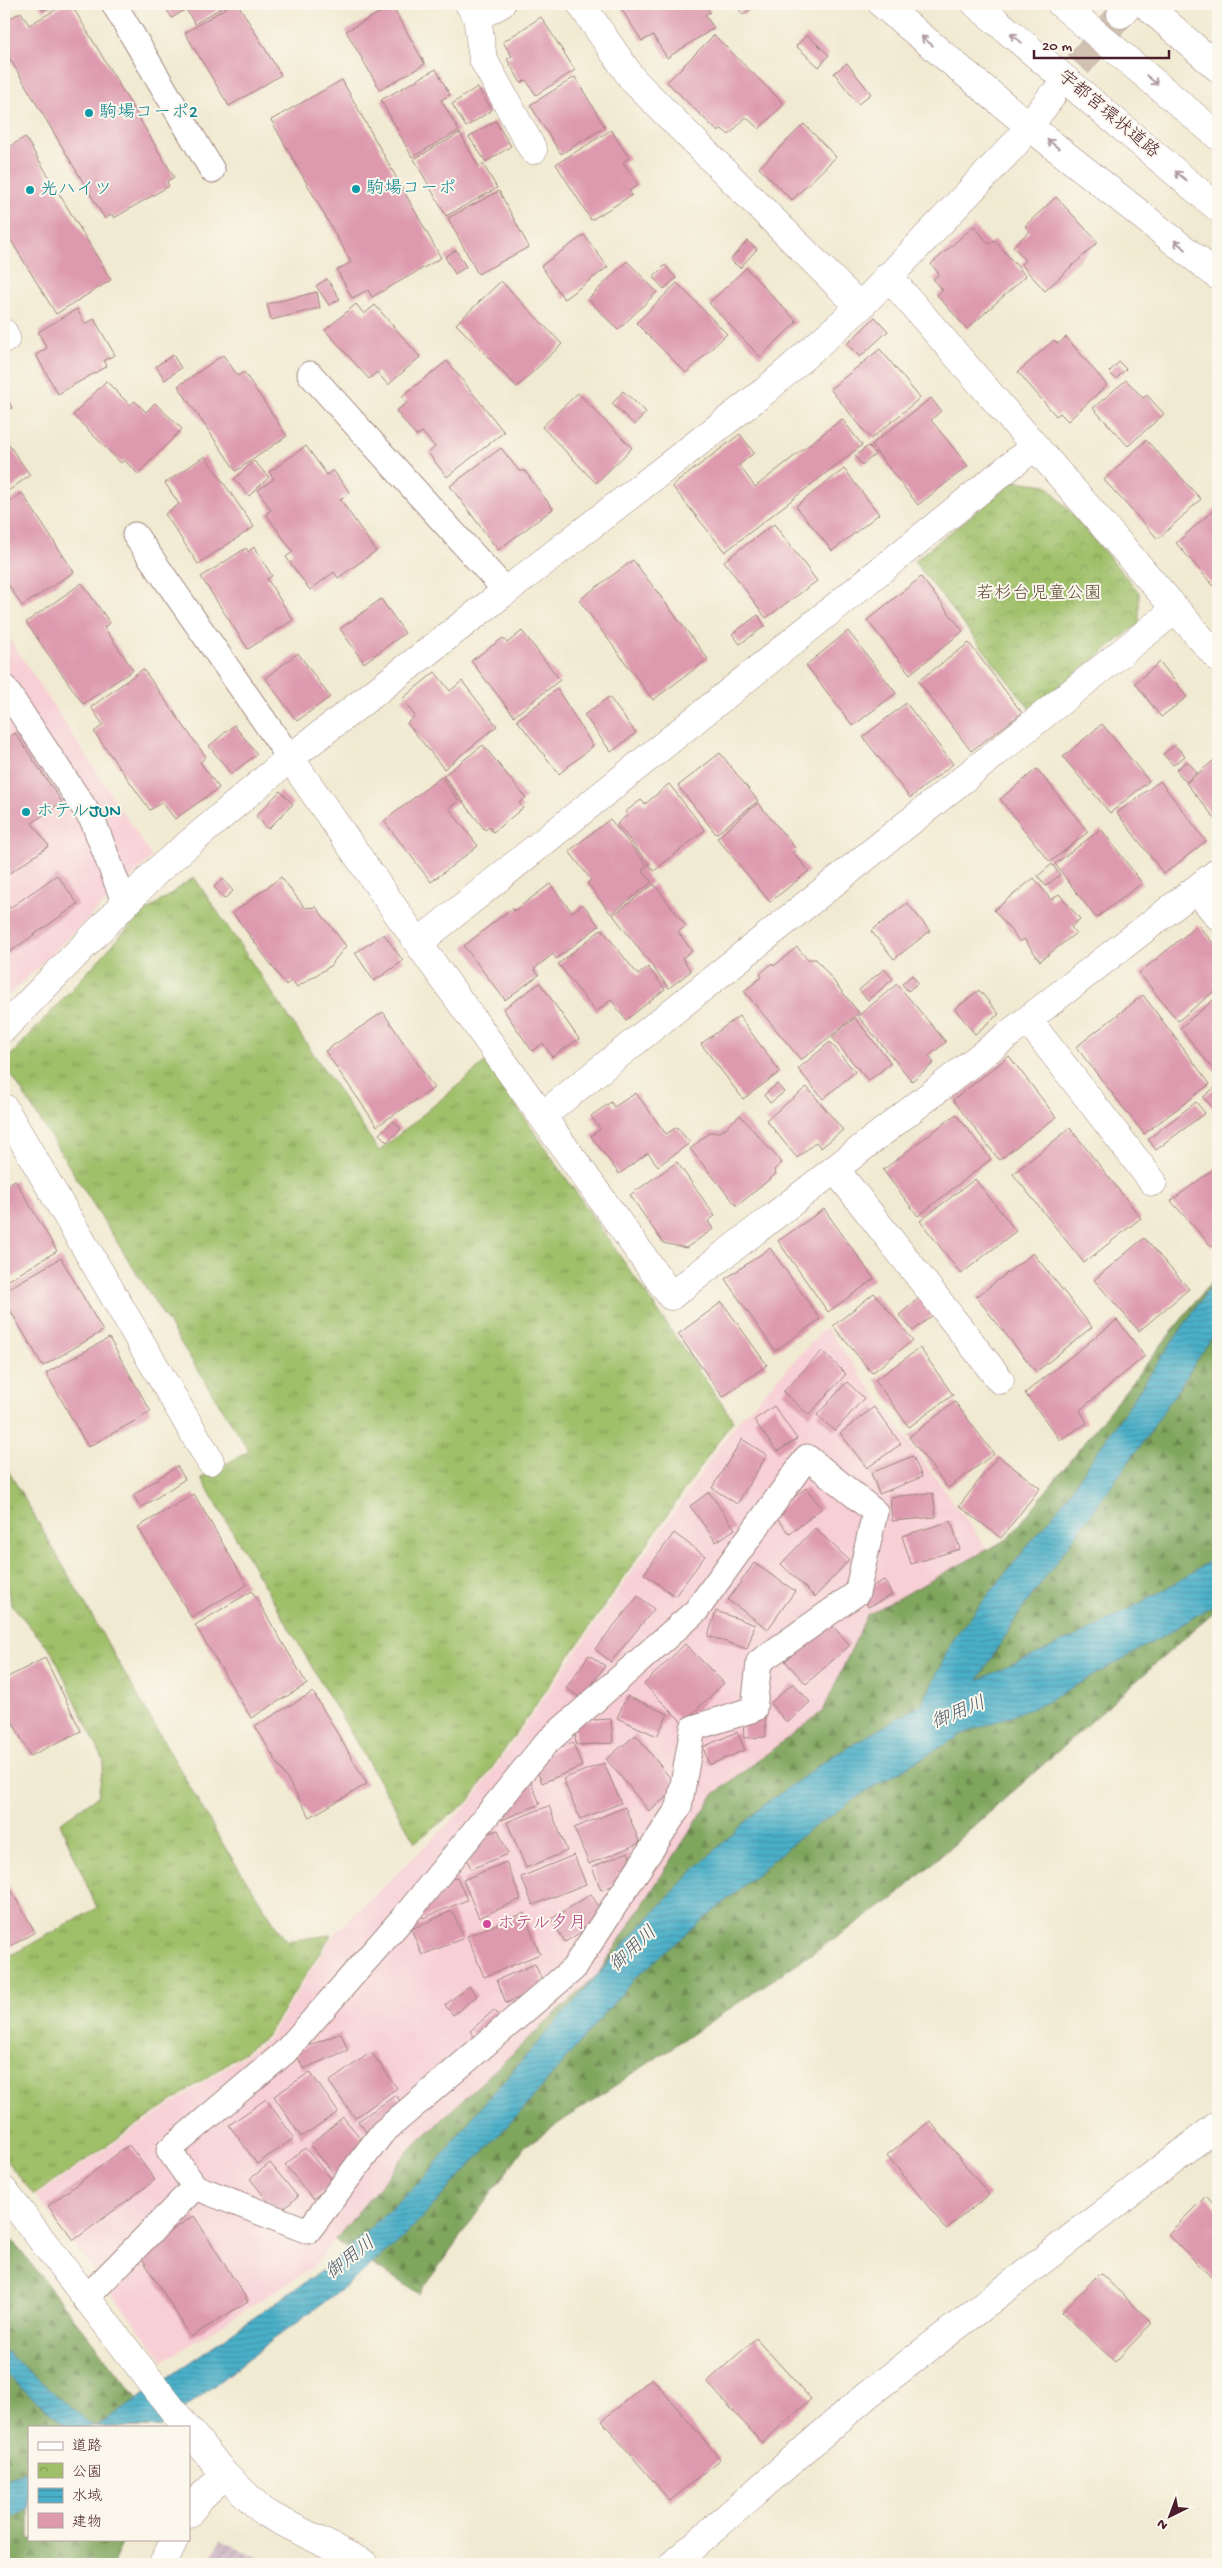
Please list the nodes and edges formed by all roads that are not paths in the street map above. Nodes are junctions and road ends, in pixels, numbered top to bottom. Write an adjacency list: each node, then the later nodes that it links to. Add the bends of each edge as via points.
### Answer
1 (114, 4): 14 (lane)
2 (501, 4): 8 (main road)
3 (581, 4): 18 (main road, via 633,80)
4 (882, 4): 11 (main road, one-way to 4)
5 (976, 4): 15 (main road, 宇都宮環状道路, one-way to 5)
6 (1061, 4): 12 (main road, one-way to 12)
7 (1132, 7): 9 (main road)
8 (473, 10): 13 (main road, via 482,59)
9 (1218, 68)
10 (1051, 97): 11 (main road)
11 (1029, 126): 16 (main road); 17 (main road, one-way to 11)
12 (1218, 136)
13 (533, 150)
14 (212, 170)
15 (1218, 208)
16 (888, 276): 18 (main road); 20 (main road)
17 (1218, 276)
18 (860, 307): 22 (main road, via 765,391)
19 (310, 374): 22 (lane)
20 (1035, 446): 23 (main road); 31 (main road)
21 (134, 535): 26 (lane)
22 (506, 591): 26 (main road)
23 (1176, 609): 24 (main road); 35 (main road)
24 (1218, 658)
25 (4, 687): 29 (lane, via 93,822)
26 (290, 758): 29 (main road, via 159,869); 31 (main road)
27 (1218, 872): 28 (main road)
28 (1196, 889): 30 (main road); 32 (main road)
29 (125, 904): 33 (main road)
30 (1218, 916)
31 (418, 943): 35 (main road)
32 (1028, 1020): 36 (main road); 37 (main road)
33 (4, 1028)
34 (4, 1108): 39 (main road)
35 (542, 1116): 36 (main road, via 671,1296)
36 (835, 1169): 38 (main road)
37 (1153, 1182)
38 (1000, 1380)
39 (210, 1461)
40 (1218, 2125): 51 (main road, via 866,2396)
41 (195, 2187): 41 (lane, via 169,2150 284,2052 410,1910 545,1744 696,1611 807,1457 875,1512 857,1593 759,1662 754,1709 693,1728 679,1807 573,1969 382,2133 308,2231); 43 (lane)
42 (4, 2191): 43 (main road)
43 (85, 2299): 44 (main road)
44 (185, 2426)
45 (190, 2431): 46 (main road)
46 (225, 2475): 47 (main road); 50 (main road, via 265,2512)
47 (190, 2512)
48 (174, 2540): 49 (main road)
49 (162, 2564)
50 (365, 2564)
51 (673, 2564)

